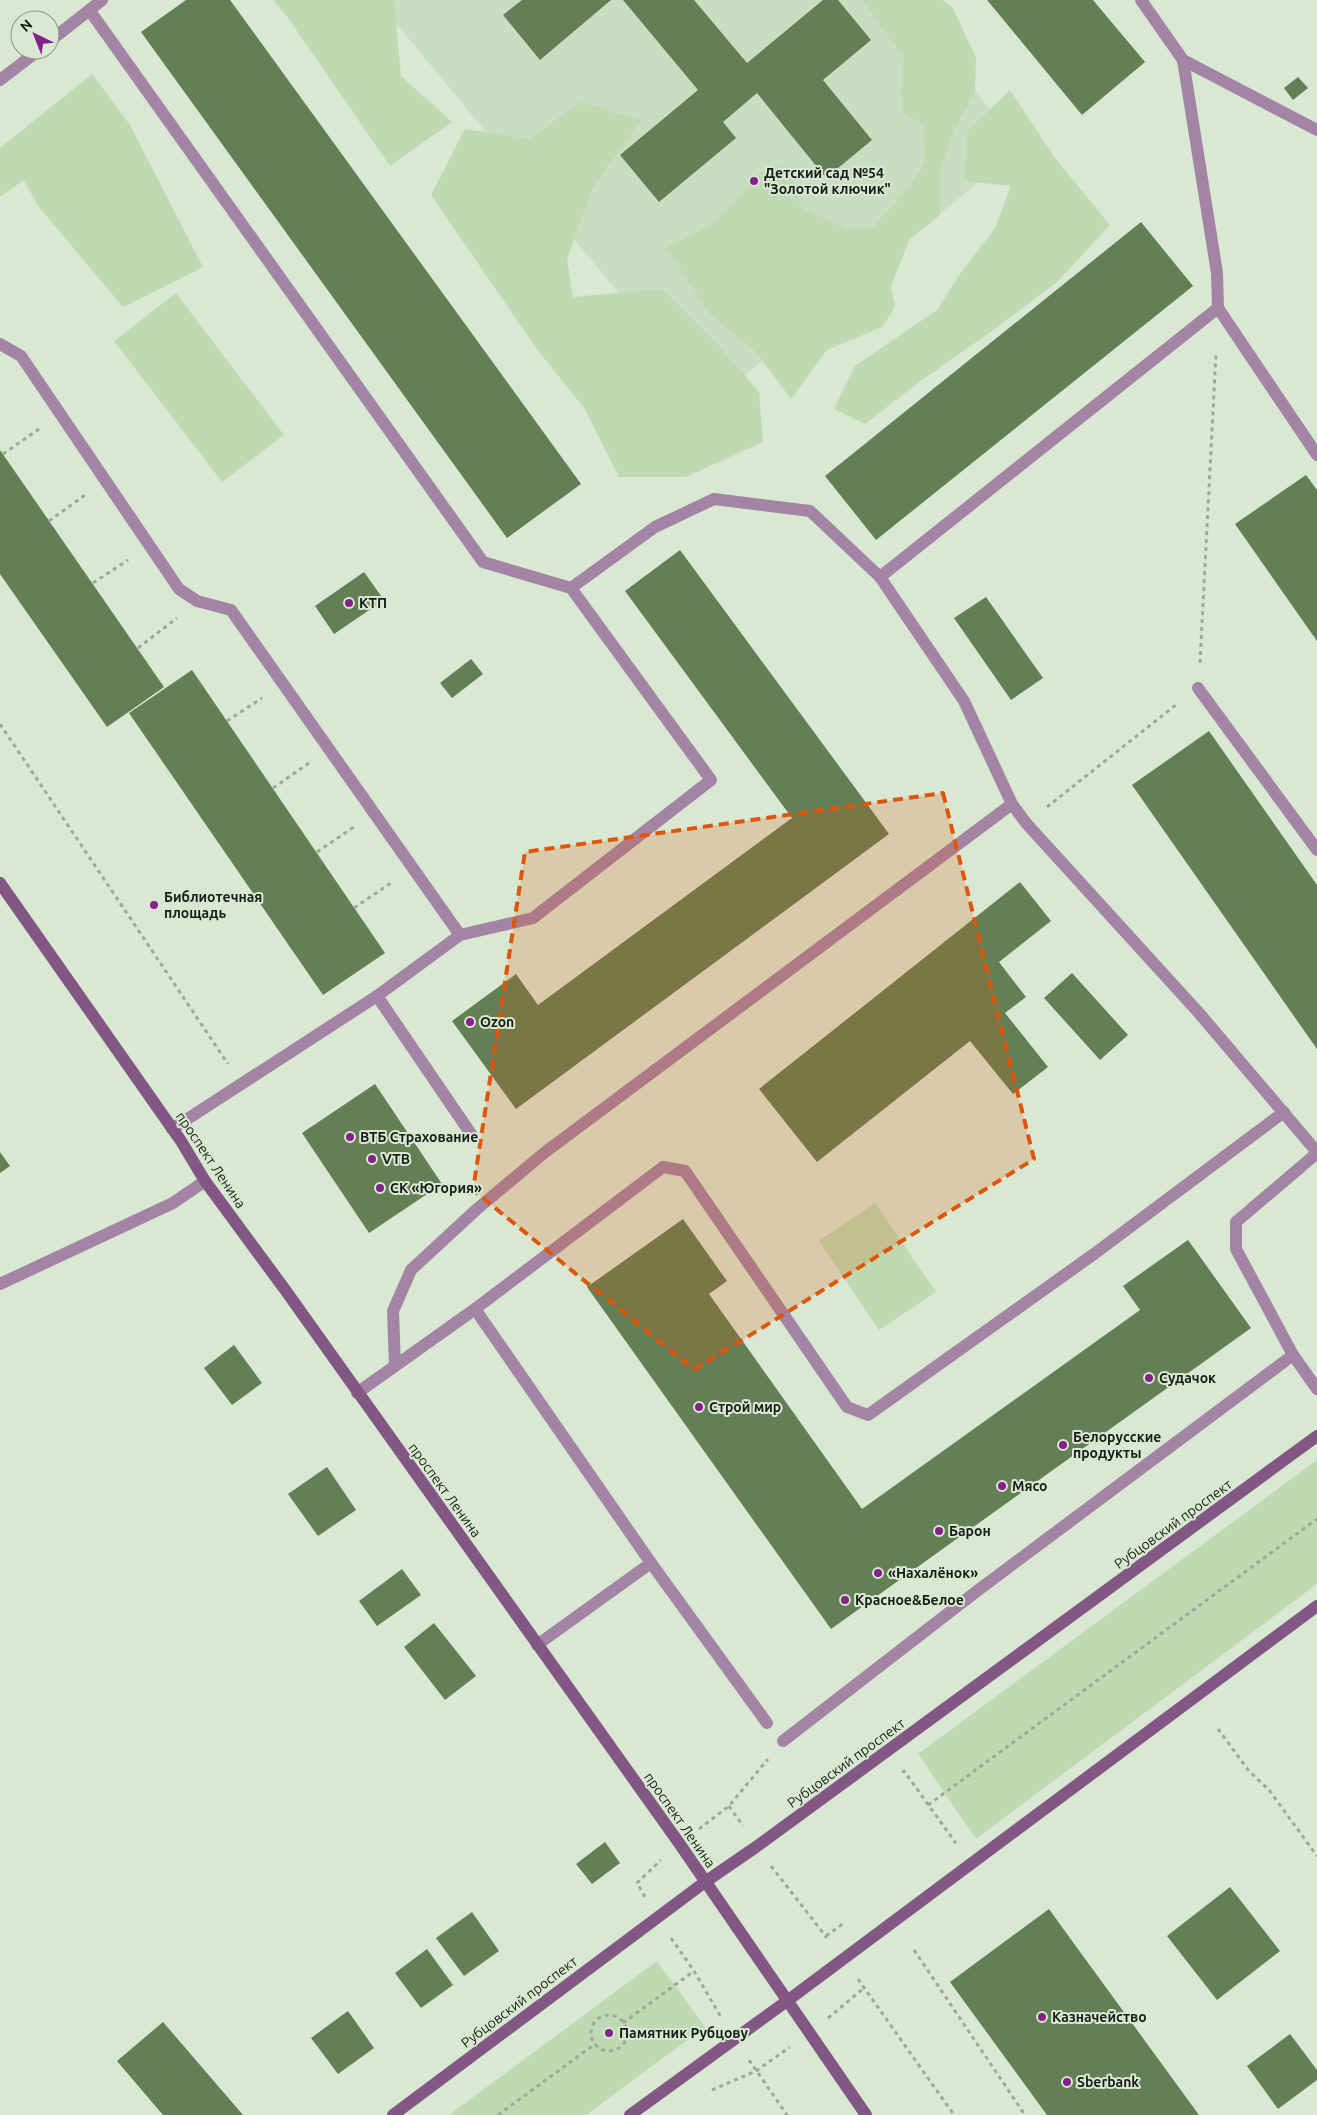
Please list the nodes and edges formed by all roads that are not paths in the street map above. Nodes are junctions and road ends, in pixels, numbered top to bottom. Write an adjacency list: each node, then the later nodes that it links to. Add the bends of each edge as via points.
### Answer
1 (102, 0): 3 (lane)
2 (1141, 0): 6 (lane)
3 (90, 11): 4 (lane); 13 (lane, via 483,562)
4 (60, 34)
5 (26, 60): 7 (lane)
6 (1183, 60): 8 (lane); 9 (lane, via 1217,273)
7 (0, 80)
8 (1317, 130)
9 (1218, 308): 11 (lane); 12 (lane)
10 (0, 344): 18 (lane, via 21,356 180,589 198,601 231,610)
11 (1317, 455)
12 (880, 577): 13 (lane, via 810,511 714,499 656,527); 15 (lane, via 964,701)
13 (571, 588): 18 (lane, via 711,780 533,918)
14 (1198, 688): 16 (lane)
15 (1012, 804): 20 (lane); 28 (lane, via 544,1153 477,1209 411,1270 393,1311)
16 (1317, 850)
17 (0, 882): 21 (street, проспект Ленина)
18 (460, 935): 19 (lane)
19 (377, 996): 21 (lane); 22 (lane)
20 (1284, 1112): 23 (lane); 26 (lane, via 1094,1254 868,1415 847,1407 685,1171 664,1167)
21 (172, 1129): 24 (street, проспект Ленина)
22 (471, 1134)
23 (1317, 1153): 27 (lane, via 1236,1222 1236,1249)
24 (205, 1181): 25 (lane, via 173,1203); 30 (street, проспект Ленина)
25 (0, 1284)
26 (475, 1309): 28 (lane); 32 (lane)
27 (1293, 1355): 29 (lane); 36 (lane, via 977,1591)
28 (395, 1366): 30 (lane)
29 (1317, 1389)
30 (357, 1393): 34 (street, проспект Ленина)
31 (1317, 1436): 37 (street, Рубцовский проспект)
32 (651, 1563): 34 (lane); 35 (lane)
33 (1317, 1606): 38 (street)
34 (537, 1645): 37 (street, проспект Ленина)
35 (767, 1723)
36 (783, 1741)
37 (704, 1882): 38 (street, проспект Ленина); 39 (street, Рубцовский проспект)
38 (787, 2001): 40 (street); 41 (street, проспект Ленина)
39 (393, 2115)
40 (630, 2115)
41 (866, 2115)

